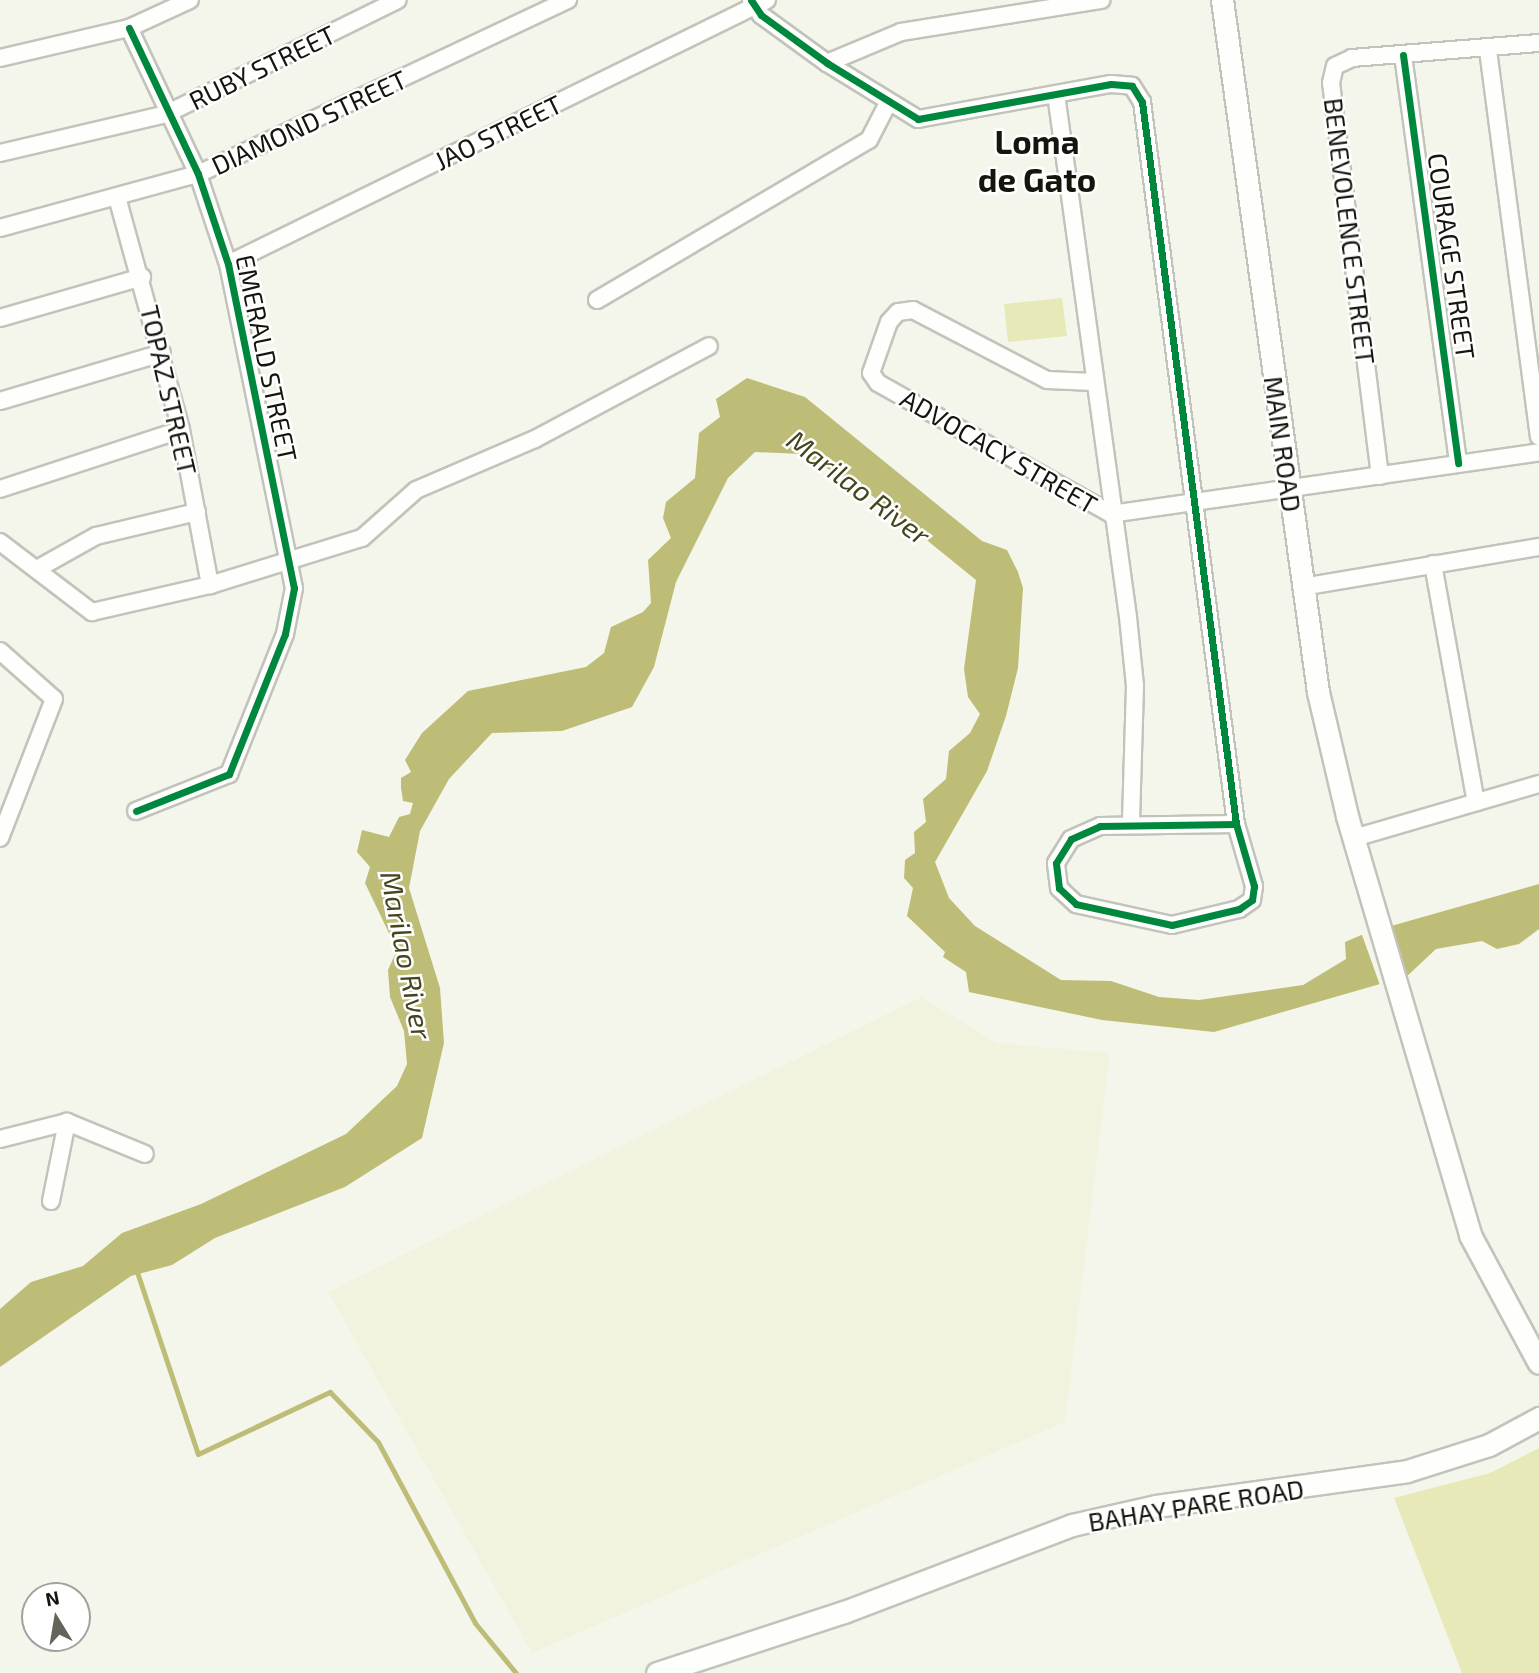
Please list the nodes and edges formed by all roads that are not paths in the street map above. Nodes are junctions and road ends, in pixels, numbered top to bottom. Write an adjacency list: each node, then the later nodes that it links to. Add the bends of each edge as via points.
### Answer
1 (190, 0): 7 (street)
2 (398, 0): 15 (street, RUBY STREET)
3 (568, 0): 17 (street, DIAMOND STREET)
4 (1101, 0): 12 (street, via 901,32)
5 (1222, 0): 33 (main road, MAIN ROAD)
6 (758, 2): 12 (street); 20 (street, JAO STREET)
7 (129, 28): 11 (street); 15 (street, EMERALD STREET)
8 (1539, 43): 9 (street, BENEVOLENCE STREET)
9 (1488, 50): 10 (street, BENEVOLENCE STREET); 29 (street)
10 (1403, 54): 31 (street, COURAGE STREET); 32 (street, BENEVOLENCE STREET, via 1352,58 1335,66 1331,83)
11 (0, 58)
12 (827, 63): 14 (street)
13 (1056, 94): 14 (street, via 918,119); 26 (street); 35 (street, via 1111,84 1132,86 1142,102)
14 (888, 103): 22 (street, via 869,140)
15 (166, 114): 16 (street, RUBY STREET); 17 (street, EMERALD STREET)
16 (0, 153)
17 (198, 174): 18 (street, DIAMOND STREET); 20 (street, EMERALD STREET)
18 (117, 197): 19 (street, DIAMOND STREET); 21 (street, TOPAZ STREET)
19 (0, 229)
20 (228, 264): 40 (street, EMERALD STREET)
21 (142, 277): 23 (street); 25 (street, TOPAZ STREET)
22 (597, 300)
23 (0, 318)
24 (709, 346): 40 (street, via 535,439 416,490 378,530)
25 (162, 353): 27 (street); 28 (street, TOPAZ STREET)
26 (1094, 382): 37 (street); 37 (street, ADVOCACY STREET, via 1047,380 913,310 898,312 889,322 871,373 877,383 949,418)
27 (0, 401)
28 (181, 430): 34 (street); 36 (street, TOPAZ STREET)
29 (1539, 437)
30 (1539, 452): 31 (street, ADVOCACY STREET)
31 (1458, 463): 32 (street, ADVOCACY STREET)
32 (1380, 475): 33 (street, ADVOCACY STREET)
33 (1289, 488): 35 (street, ADVOCACY STREET); 44 (main road, MAIN ROAD)
34 (0, 489)
35 (1193, 501): 37 (street, ADVOCACY STREET); 50 (street)
36 (197, 512): 42 (street, via 96,536); 43 (street, TOPAZ STREET)
37 (1111, 514): 49 (street, via 1135,686)
38 (0, 542): 42 (street)
39 (1539, 547): 41 (street)
40 (288, 563): 43 (street); 48 (street, EMERALD STREET, via 293,588 285,634 229,774)
41 (1433, 564): 44 (street); 47 (street)
42 (37, 569): 43 (street, via 92,612)
43 (210, 585)
44 (1302, 586): 52 (main road, MAIN ROAD, via 1318,692)
45 (0, 651): 51 (street, via 54,699)
46 (1539, 784): 47 (street)
47 (1476, 802): 52 (street)
48 (136, 811)
49 (1131, 824): 50 (street); 50 (street, via 1100,826 1071,839 1056,863 1059,888 1076,904 1172,925 1203,922 1252,900 1254,886)
50 (1236, 824)
51 (0, 838)
52 (1353, 838): 57 (main road, MAIN ROAD, via 1398,1005 1470,1235)
53 (67, 1122): 54 (street); 55 (street); 56 (street)
54 (0, 1139)
55 (145, 1154)
56 (51, 1201)
57 (1539, 1363)
58 (1539, 1418): 59 (main road, BAHAY PARE ROAD, via 1479,1449 1407,1471 1156,1506 1072,1525 856,1608)
59 (657, 1673)

